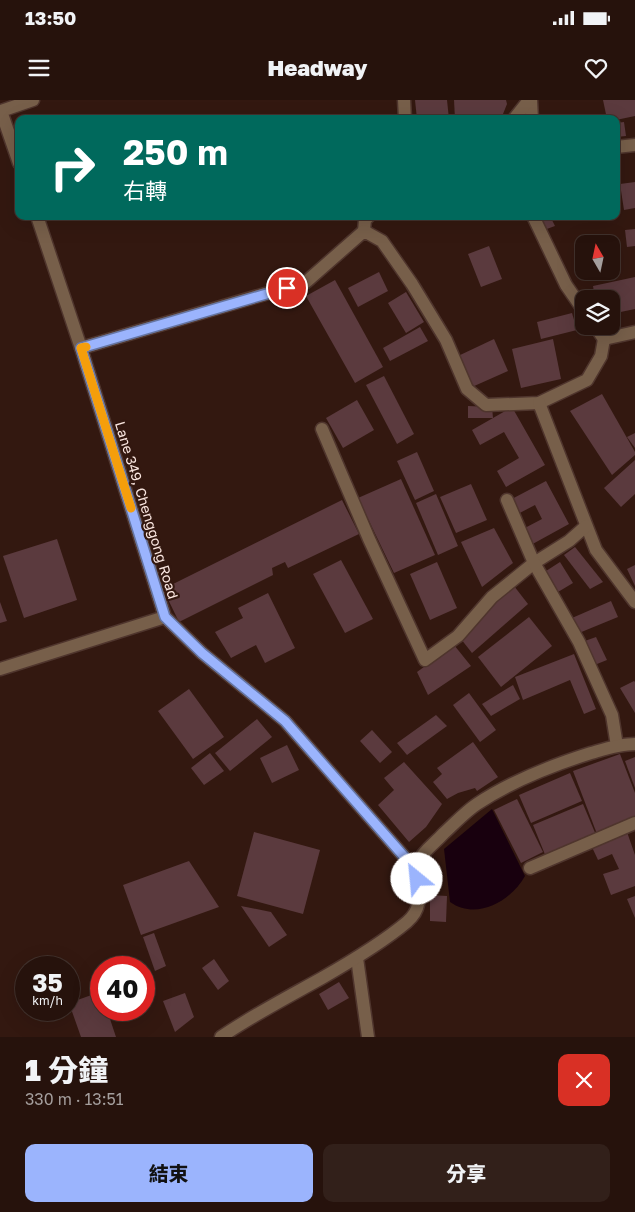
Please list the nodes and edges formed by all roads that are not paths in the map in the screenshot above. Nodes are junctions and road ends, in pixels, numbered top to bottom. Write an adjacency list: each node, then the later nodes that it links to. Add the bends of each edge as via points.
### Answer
1 (33, 100): 4 (street)
2 (404, 100): 5 (street)
3 (530, 100): 6 (street); 7 (street)
4 (1, 111): 10 (street)
5 (405, 115)
6 (517, 115)
7 (532, 115)
8 (635, 145): 9 (street)
9 (620, 147)
10 (15, 151)
11 (38, 220): 19 (street, Lane 349, Chenggong Road)
12 (365, 220): 14 (street)
13 (535, 220): 15 (street)
14 (364, 231): 19 (street, via 306,282); 20 (street, via 382,241 412,284 446,340 467,389 486,405)
15 (575, 298)
16 (635, 332): 18 (street)
17 (601, 335): 18 (street)
18 (604, 340): 20 (street, via 601,356 587,380)
19 (81, 348): 26 (street, Lane 349, Chenggong Road)
20 (539, 403): 23 (street)
21 (322, 429): 24 (street, via 425,660 458,636 492,597)
22 (507, 500): 24 (street)
23 (586, 526): 24 (street, via 569,541); 25 (street, via 596,550)
24 (534, 562): 29 (street, via 579,642 609,707)
25 (635, 602)
26 (165, 617): 27 (street); 32 (street, Lane 349, Chenggong Road, via 202,653 285,721)
27 (0, 669)
28 (635, 744): 29 (street)
29 (617, 746): 32 (street, via 550,768 476,805 427,850)
30 (635, 823): 31 (street)
31 (530, 868)
32 (415, 869): 33 (street, via 418,889 416,912)
33 (358, 958): 34 (street); 35 (street)
34 (221, 1037)
35 (368, 1037)

